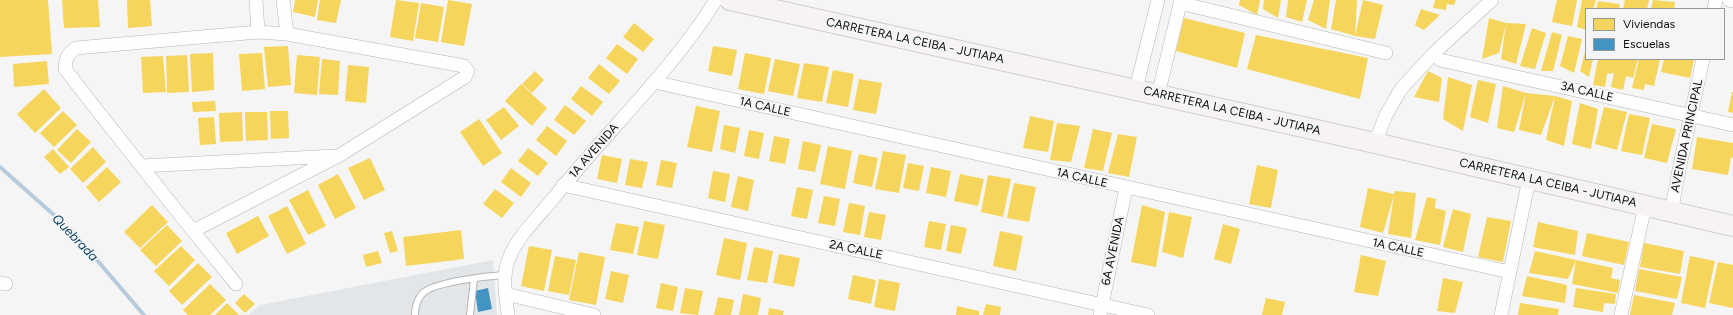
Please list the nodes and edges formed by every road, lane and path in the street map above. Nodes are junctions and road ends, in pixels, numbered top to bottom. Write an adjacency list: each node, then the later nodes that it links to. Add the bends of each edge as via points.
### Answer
1 (256, 0): 10 (street)
2 (283, 0): 11 (street)
3 (716, 0): 15 (street, 1A AVENIDA, via 700,26)
4 (730, 0): 16 (main road, CARRETERA LA CEIBA - JUTIAPA)
5 (1158, 0): 16 (street)
6 (1492, 0): 20 (street, via 1434,53 1401,89 1386,115)
7 (1729, 0): 8 (street)
8 (1733, 1)
9 (1180, 2): 12 (street); 17 (street)
10 (258, 32): 11 (street); 22 (street, via 76,48 68,53 66,69)
11 (287, 34): 21 (street, via 464,66 468,71 465,77)
12 (1386, 53)
13 (1440, 60): 18 (street, 3A CALLE)
14 (1703, 60): 18 (street, AVENIDA PRINCIPAL)
15 (654, 82): 24 (street, 1A AVENIDA); 25 (street, 1A CALLE)
16 (1136, 89): 17 (main road, CARRETERA LA CEIBA - JUTIAPA)
17 (1158, 95): 20 (main road, CARRETERA LA CEIBA - JUTIAPA)
18 (1691, 116): 19 (street, 3A CALLE); 27 (street, AVENIDA PRINCIPAL)
19 (1733, 125)
20 (1375, 143): 23 (main road, CARRETERA LA CEIBA - JUTIAPA)
21 (340, 155): 22 (street); 29 (street)
22 (141, 166): 29 (street)
23 (1529, 179): 26 (main road, CARRETERA LA CEIBA - JUTIAPA); 30 (street)
24 (564, 185): 31 (street, 1A AVENIDA, via 516,246 508,260); 35 (street, 2A CALLE)
25 (1126, 188): 30 (street, 1A CALLE); 35 (street, 6A AVENIDA)
26 (1645, 206): 27 (main road, CARRETERA LA CEIBA - JUTIAPA); 42 (street)
27 (1671, 213): 28 (main road, CARRETERA LA CEIBA - JUTIAPA)
28 (1733, 226)
29 (193, 231): 33 (street)
30 (1510, 272): 41 (street)
31 (504, 275): 32 (lane); 34 (street, 1A AVENIDA)
32 (474, 279): 36 (lane, via 438,285 422,293 415,308); 37 (lane)
33 (236, 284)
34 (506, 294): 38 (street, 1A AVENIDA); 39 (street)
35 (1101, 309): 40 (street, 2A CALLE)
36 (415, 315)
37 (470, 315)
38 (508, 315)
39 (594, 315)
40 (1148, 315)
41 (1501, 315)
42 (1621, 315)

